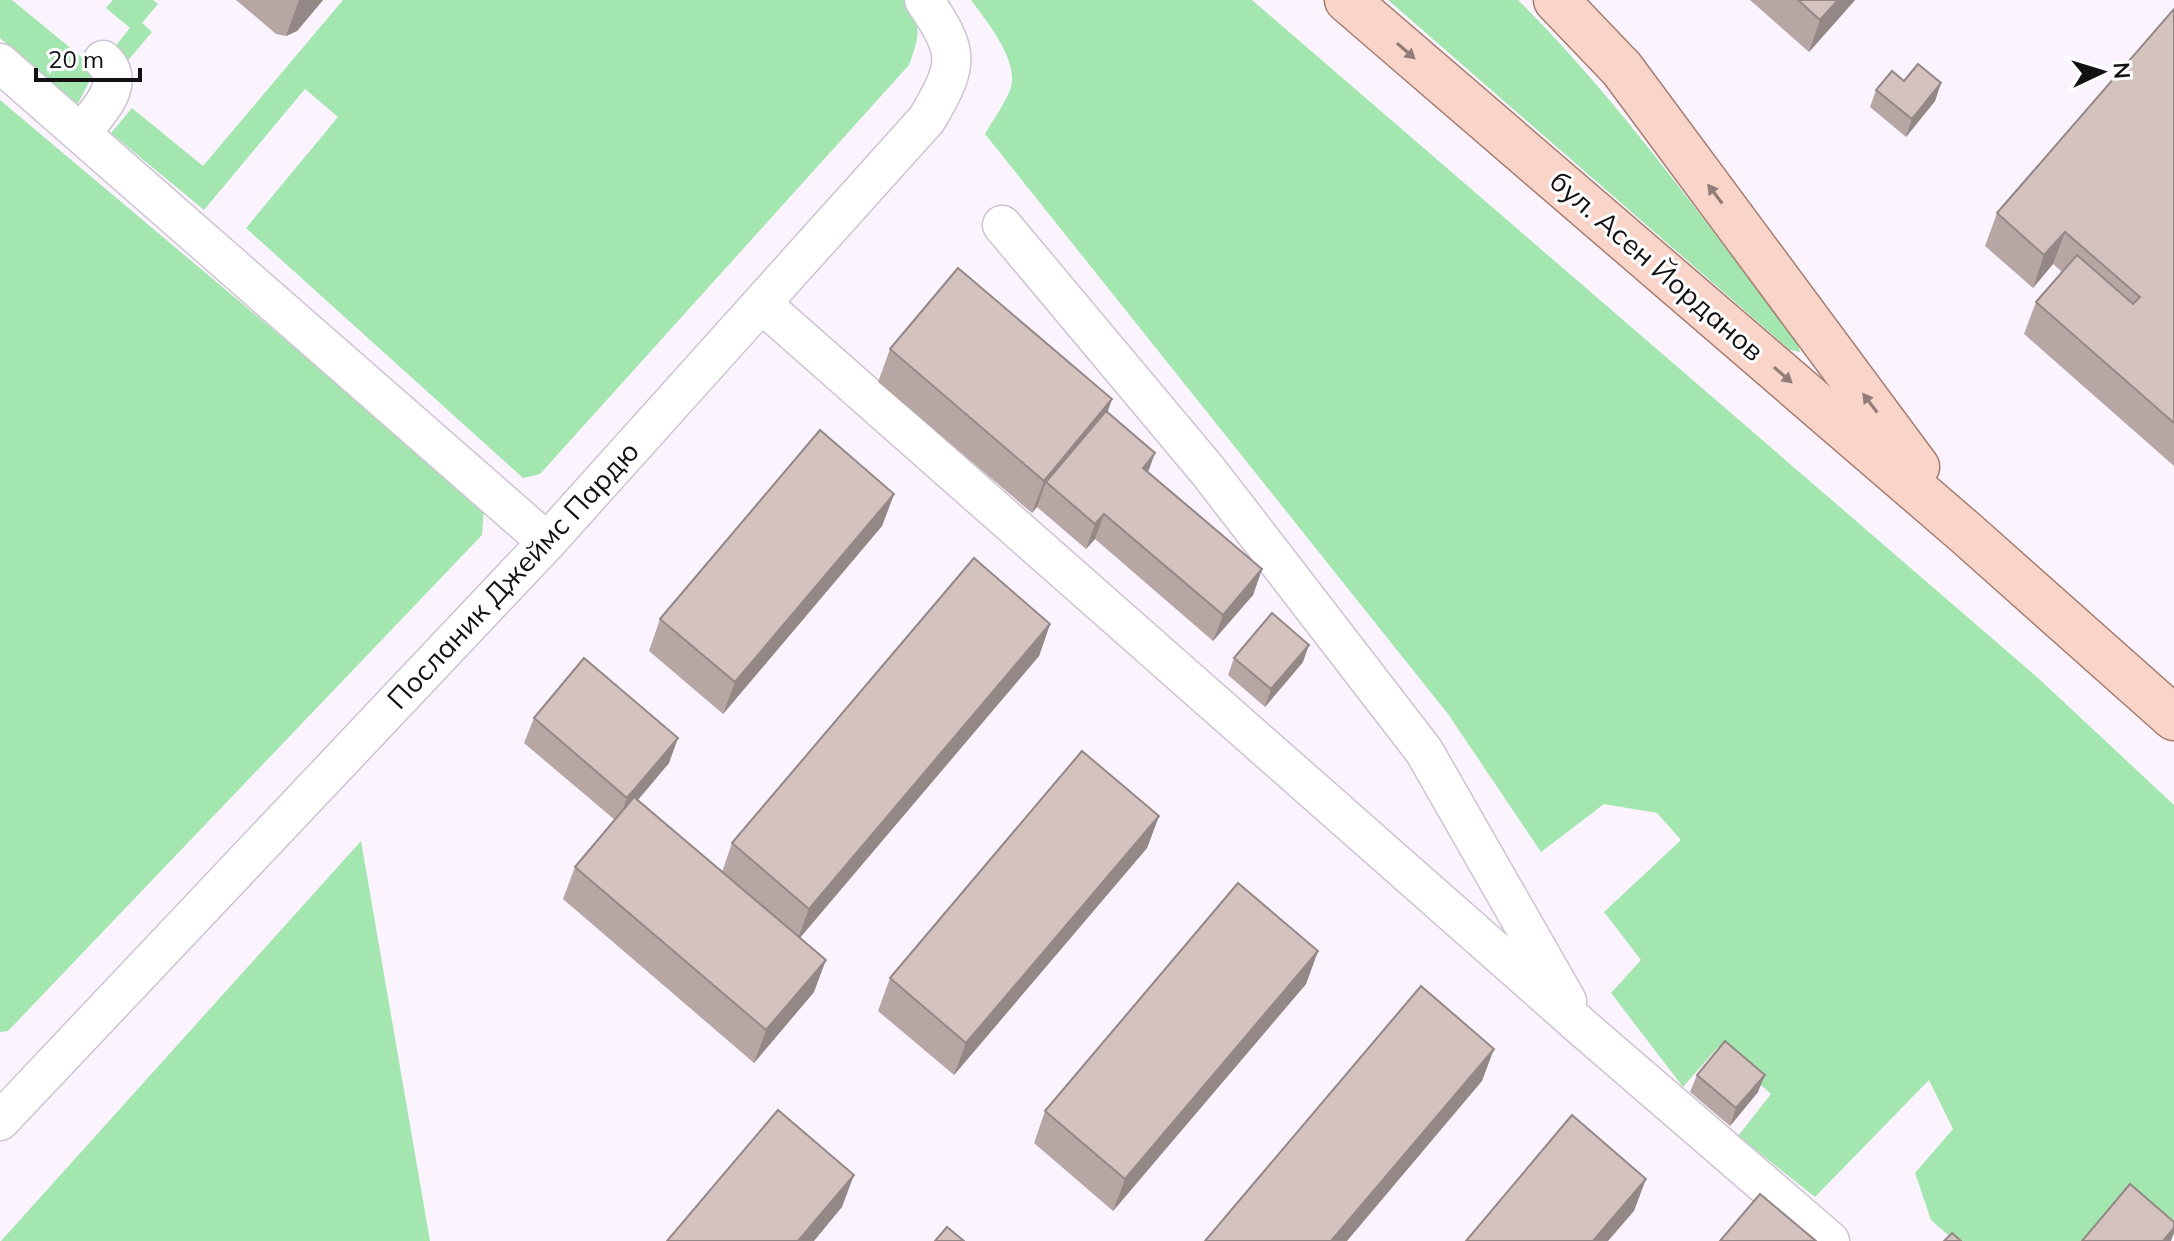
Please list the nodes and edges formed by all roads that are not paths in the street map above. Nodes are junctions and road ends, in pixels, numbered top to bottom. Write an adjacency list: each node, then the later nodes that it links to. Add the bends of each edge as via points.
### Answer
1 (924, 0): 8 (street, Посланик Джеймс Пардю, via 951,39 945,89 927,119)
2 (1347, 0): 9 (main road, бул. Асен Йорданов, one-way to 9)
3 (1556, 0): 9 (main road, бул. Асен Йорданов, one-way to 3, via 1622,69)
4 (103, 60): 6 (street, via 113,80 109,97)
5 (0, 63): 6 (street)
6 (81, 133): 10 (street)
7 (1002, 225): 12 (street, via 1208,471 1424,751)
8 (762, 304): 10 (street, Посланик Джеймс Пардю); 12 (street)
9 (1966, 533): 11 (main road, бул. Асен Йорданов)
10 (547, 542): 13 (street, Посланик Джеймс Пардю)
11 (2174, 718)
12 (1583, 1028): 14 (street)
13 (7, 1101)
14 (1830, 1241)

